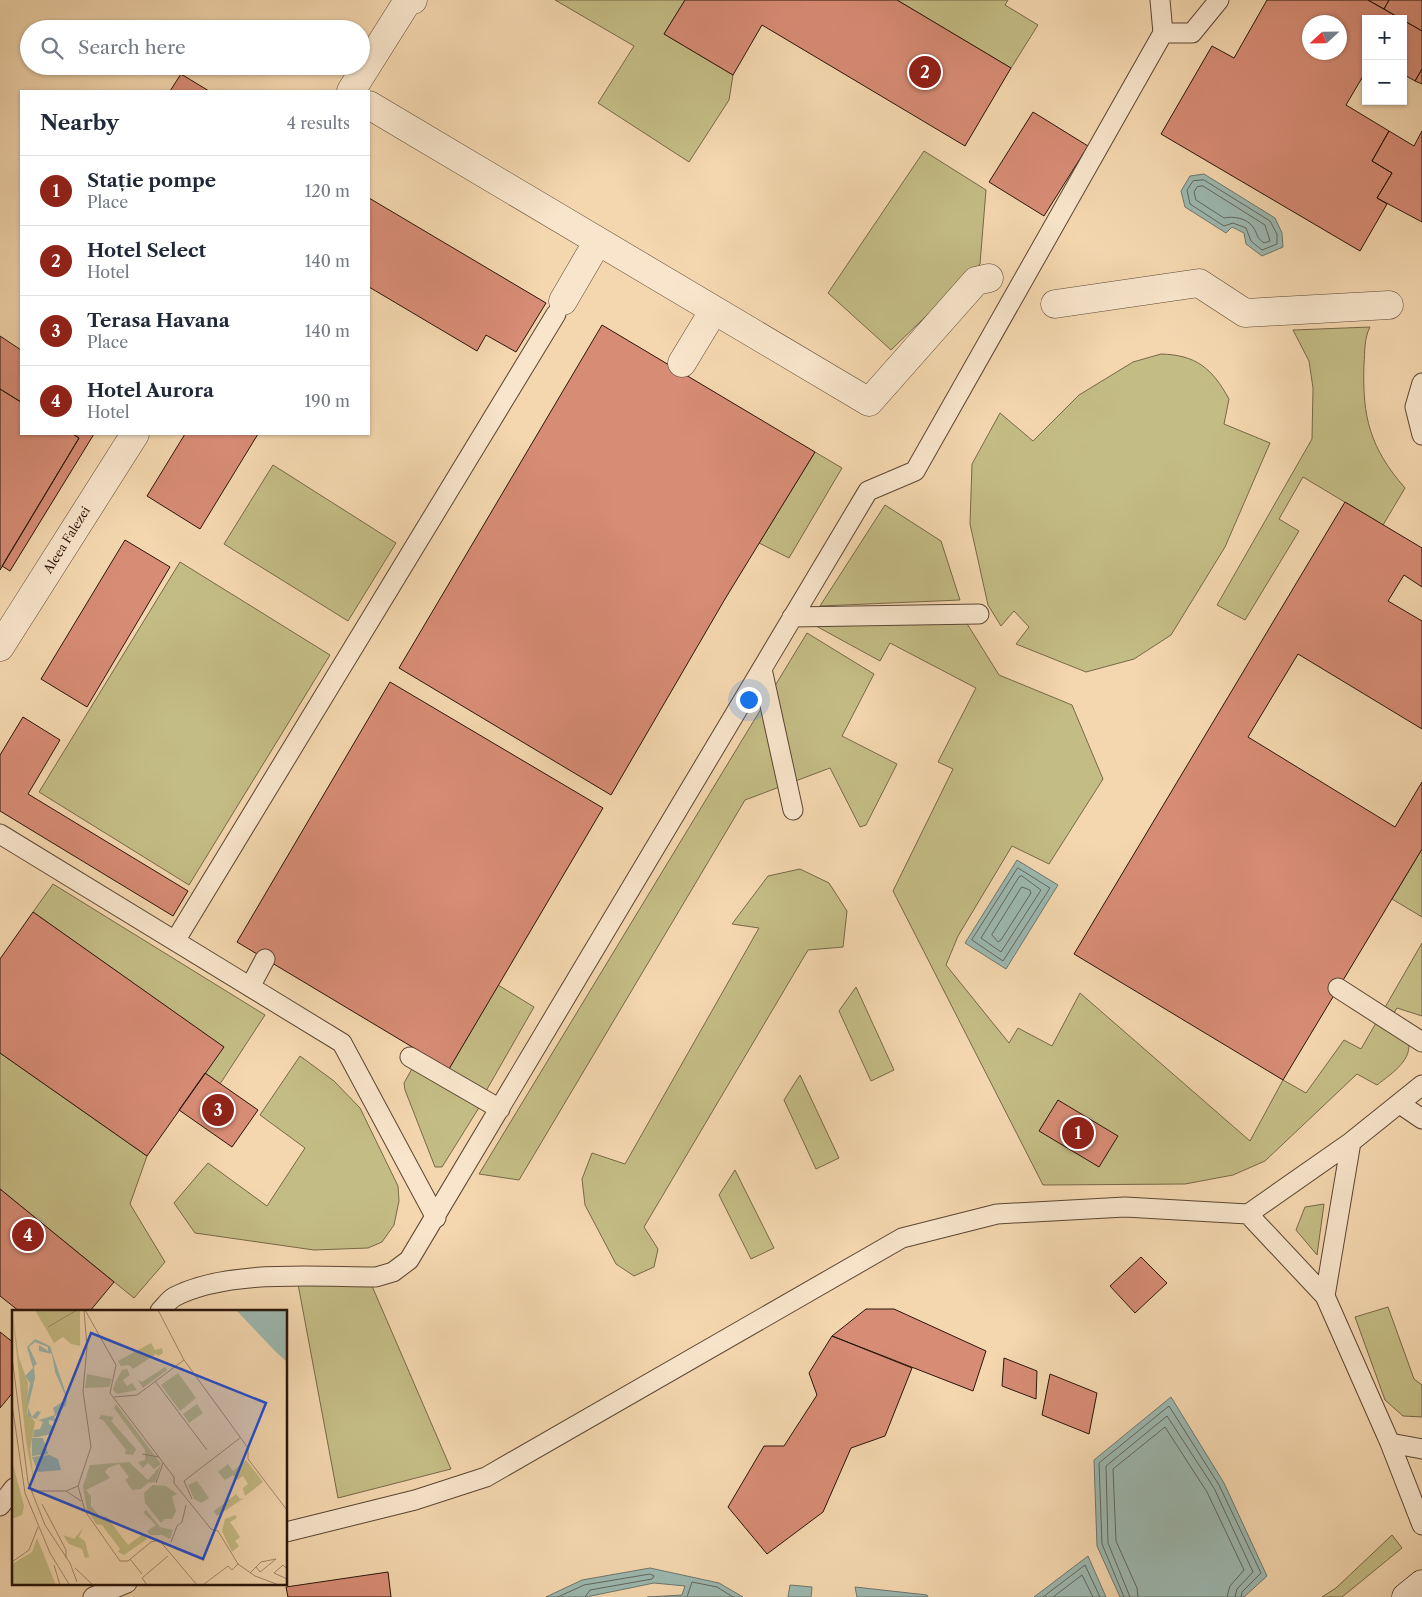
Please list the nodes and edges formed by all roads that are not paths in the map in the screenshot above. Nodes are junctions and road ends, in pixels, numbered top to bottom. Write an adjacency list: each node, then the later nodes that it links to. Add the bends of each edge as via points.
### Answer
1 (413, 0): 5 (street, via 407,2)
2 (1160, 0): 4 (lane)
3 (1219, 0): 4 (lane, via 1192,34)
4 (1163, 33): 20 (lane, via 915,471 868,491)
5 (370, 61)
6 (361, 75): 7 (street)
7 (352, 90)
8 (370, 106): 9 (street)
9 (598, 241): 13 (street); 14 (street)
10 (989, 278): 14 (street, via 976,280 869,402)
11 (1055, 304): 12 (street, via 1199,283 1245,313)
12 (1389, 305)
13 (559, 307): 25 (lane)
14 (714, 310): 15 (street)
15 (682, 363)
16 (1422, 383): 18 (lane, via 1415,407)
17 (134, 435): 21 (street, Aleea Falezei)
18 (1422, 435)
19 (980, 614): 20 (lane)
20 (792, 617): 22 (lane)
21 (0, 647)
22 (762, 669): 23 (lane); 33 (lane)
23 (793, 810)
24 (0, 834): 25 (lane)
25 (175, 941): 27 (lane)
26 (265, 959): 27 (lane)
27 (250, 987): 37 (lane, via 342,1044)
28 (1338, 988): 29 (lane)
29 (1422, 1042)
30 (410, 1057): 33 (lane)
31 (1422, 1084): 32 (lane)
32 (1400, 1104): 34 (lane); 35 (lane)
33 (500, 1109): 37 (lane)
34 (1422, 1119)
35 (1351, 1142): 36 (lane); 38 (lane)
36 (1248, 1214): 38 (lane); 45 (lane, via 1125,1207 998,1214 902,1238 486,1477 415,1500)
37 (436, 1218): 39 (lane, via 409,1260 393,1272 376,1277 266,1276 210,1285 173,1298)
38 (1325, 1296): 40 (lane)
39 (161, 1310)
40 (1390, 1444): 41 (lane); 44 (lane)
41 (1422, 1449)
42 (12, 1491): 43 (lane)
43 (0, 1506)
44 (1422, 1525)
45 (288, 1532)
46 (125, 1584): 48 (lane)
47 (1422, 1584): 49 (street)
48 (93, 1597)
49 (1406, 1597)

